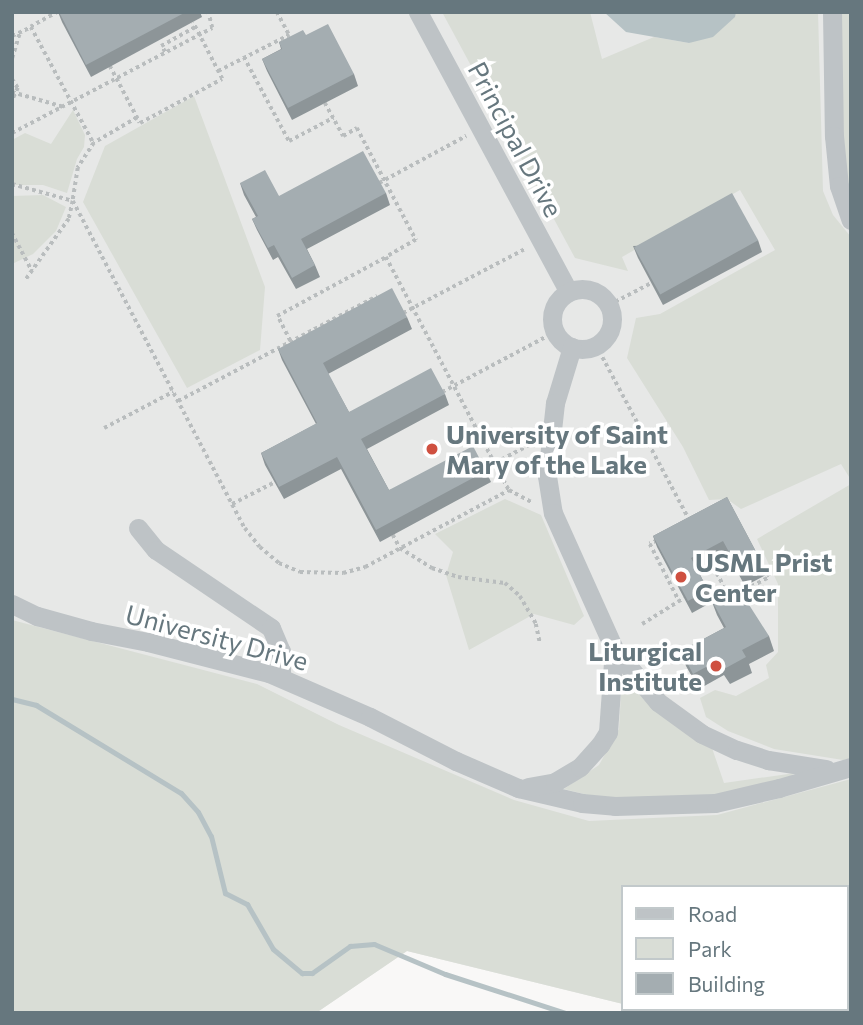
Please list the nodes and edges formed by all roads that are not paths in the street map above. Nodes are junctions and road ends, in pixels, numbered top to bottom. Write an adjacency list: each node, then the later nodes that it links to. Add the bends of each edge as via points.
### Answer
1 (418, 12): 4 (lane, Principal Drive)
2 (832, 12): 3 (lane, via 834,136 839,186)
3 (851, 220)
4 (569, 292): 5 (lane, via 552,316 555,332); 5 (lane, via 588,289 597,293 608,305 611,327 596,345)
5 (572, 347): 8 (lane, via 555,404 547,476 553,513)
6 (138, 528): 9 (lane, via 156,550 271,628 281,651)
7 (12, 604): 9 (lane, University Drive, via 91,631)
8 (614, 649): 10 (lane, via 658,702 702,734 768,760); 11 (lane, via 607,732 600,745 580,767 555,782)
9 (281, 677): 11 (lane, University Drive)
10 (846, 768): 11 (lane, University Drive, via 747,797 682,806 615,806)
11 (518, 788)

